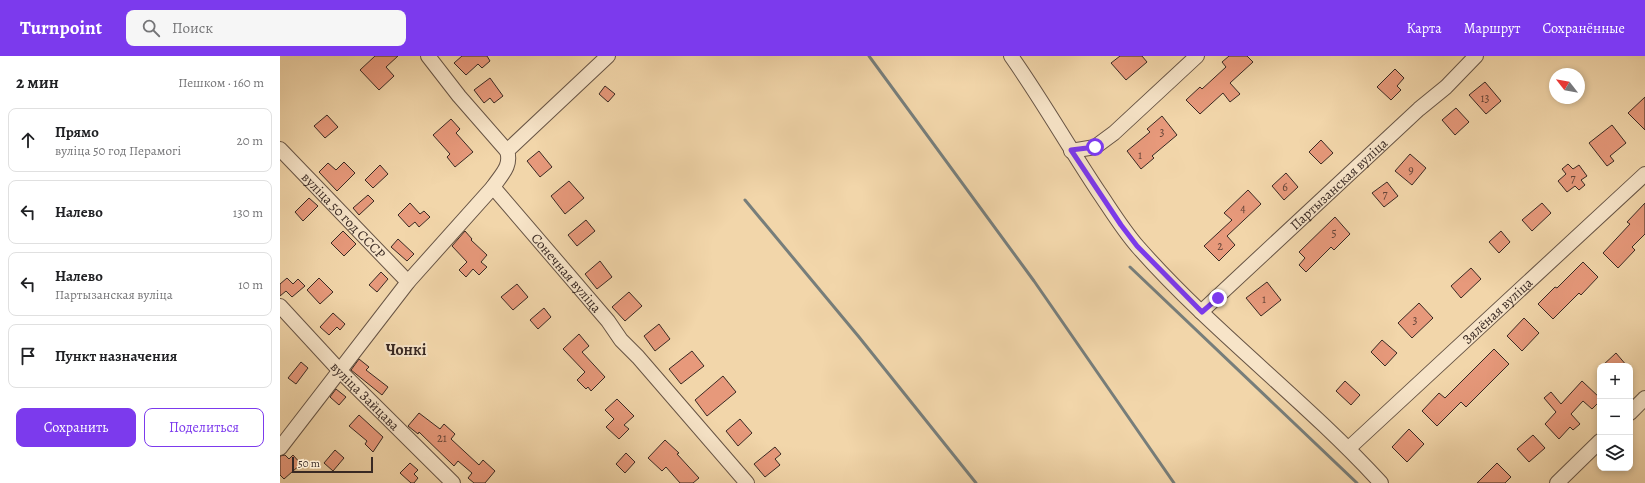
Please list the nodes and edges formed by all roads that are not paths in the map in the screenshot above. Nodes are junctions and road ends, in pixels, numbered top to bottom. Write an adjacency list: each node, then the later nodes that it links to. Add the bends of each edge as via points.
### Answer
1 (428, 56): 8 (street)
2 (608, 56): 8 (street)
3 (1011, 56): 7 (street)
4 (1197, 56): 7 (street, via 1110,136 1095,147)
5 (1476, 56): 13 (street, Партызанская вуліца, via 1446,87 1419,109)
6 (280, 149): 11 (street, вуліца 50 год СССР)
7 (1071, 150): 13 (street, via 1137,246)
8 (507, 151): 10 (street, via 510,158 508,166)
9 (1645, 174): 19 (street, Зялёная вуліца)
10 (493, 187): 11 (street); 21 (street, Сонечная вуліца)
11 (408, 282): 14 (street)
12 (280, 306): 14 (street, вуліца Зайцава)
13 (1202, 312): 19 (street)
14 (340, 371): 18 (street); 20 (street, вуліца Зайцава)
15 (1645, 398): 16 (street)
16 (1633, 410)
17 (1597, 444): 23 (street)
18 (280, 448)
19 (1348, 448): 22 (street)
20 (453, 483)
21 (747, 483)
22 (1381, 483)
23 (1556, 483)

